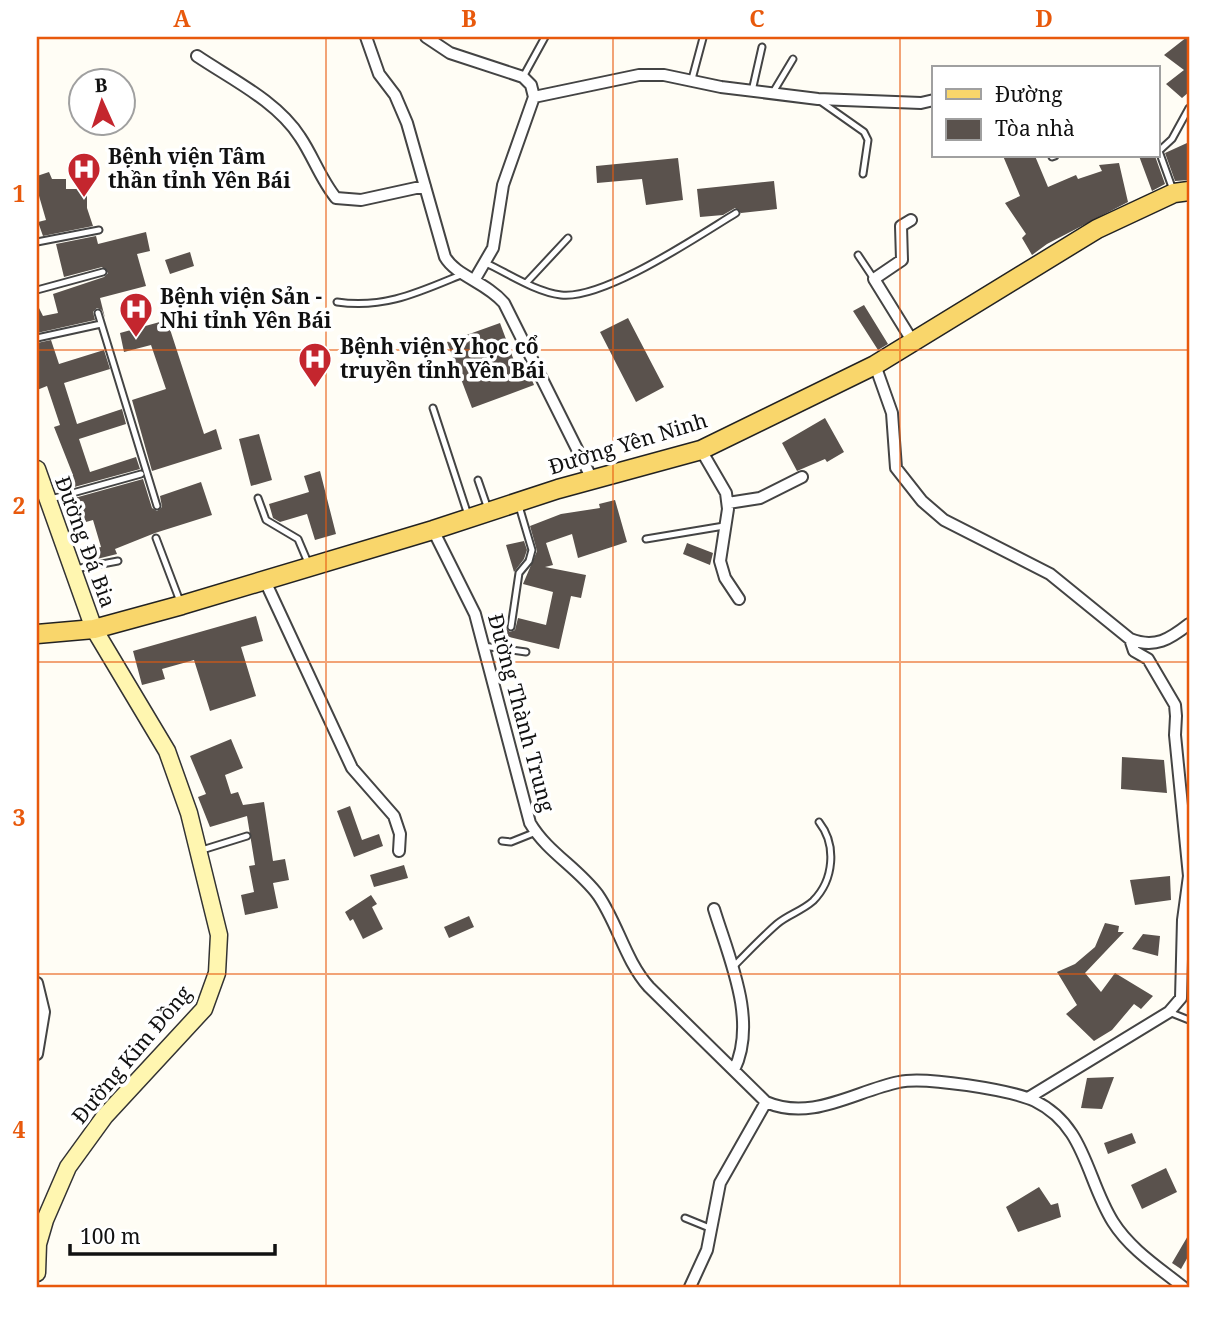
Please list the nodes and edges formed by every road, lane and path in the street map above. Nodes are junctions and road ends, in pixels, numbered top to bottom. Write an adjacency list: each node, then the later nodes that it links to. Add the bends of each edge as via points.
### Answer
1 (366, 37): 19 (street, via 379,74 404,116)
2 (426, 37): 8 (street, via 450,53)
3 (545, 37): 8 (lane)
4 (703, 38): 9 (lane)
5 (762, 47): 10 (lane)
6 (197, 56): 19 (street, via 284,119 299,135 336,198 361,200)
7 (793, 59): 11 (lane)
8 (523, 77): 12 (street)
9 (692, 79): 10 (street); 12 (street, via 639,75)
10 (752, 91): 11 (street)
11 (772, 94): 13 (street)
12 (534, 97): 27 (street, via 503,185 494,248)
13 (818, 99): 14 (street); 18 (lane, via 864,132 868,140)
14 (932, 100)
15 (1189, 108): 16 (lane, via 1172,139)
16 (1160, 148)
17 (1160, 151): 20 (lane)
18 (863, 174)
19 (425, 186): 29 (street, via 445,257)
20 (1182, 192): 38 (main road, Đường Yên Ninh, via 1097,229)
21 (736, 212): 32 (lane, via 657,261 589,291 557,295)
22 (911, 220): 31 (street, via 900,230 902,260)
23 (100, 230): 25 (lane)
24 (568, 238): 32 (lane)
25 (37, 242)
26 (858, 255): 31 (lane)
27 (486, 263): 30 (street); 32 (lane)
28 (103, 272): 33 (lane)
29 (463, 274): 30 (street); 34 (lane, via 419,293 366,306)
30 (475, 279): 46 (street, via 510,313)
31 (874, 279): 38 (street)
32 (527, 282)
33 (37, 290)
34 (337, 302)
35 (98, 313): 36 (lane)
36 (101, 324): 37 (lane); 51 (lane)
37 (37, 338)
38 (913, 342): 39 (main road, Đường Yên Ninh)
39 (876, 365): 41 (main road, Đường Yên Ninh); 68 (street, via 890,401 896,468 922,501 944,520 1050,574)
40 (433, 408): 53 (lane)
41 (701, 450): 46 (main road, Đường Yên Ninh); 50 (street)
42 (37, 469): 48 (street, Đường Đá Bia)
43 (141, 474): 48 (lane)
44 (802, 477): 50 (street, via 760,498)
45 (478, 480): 52 (lane)
46 (593, 481): 49 (main road, Đường Yên Ninh)
47 (258, 498): 59 (lane, via 266,520 298,539)
48 (48, 500): 60 (street, Đường Đá Bia)
49 (518, 502): 52 (main road, Đường Yên Ninh); 65 (lane, via 532,550 530,561 519,573)
50 (728, 503): 54 (street)
51 (157, 506)
52 (489, 512): 53 (main road, Đường Yên Ninh)
53 (469, 519): 55 (main road, Đường Yên Ninh)
54 (724, 526): 57 (lane); 62 (street, via 720,561 725,579)
55 (433, 530): 59 (main road, Đường Yên Ninh); 69 (street, Đường Thành Trung, via 470,603)
56 (156, 538): 63 (lane)
57 (646, 539)
58 (118, 561): 60 (lane)
59 (310, 568): 61 (main road, Đường Yên Ninh)
60 (72, 569): 66 (street, Đường Đá Bia)
61 (264, 581): 63 (main road, Đường Yên Ninh); 76 (street, via 352,768 394,816)
62 (739, 599)
63 (182, 605): 66 (main road, Đường Yên Ninh)
64 (1189, 624): 68 (street, via 1161,643)
65 (511, 626)
66 (94, 629): 67 (main road, Đường Yên Ninh); 75 (street, Đường Kim Đồng, via 167,751)
67 (37, 634)
68 (1130, 639): 77 (street, via 1134,650 1148,659 1175,705 1189,876)
69 (483, 646): 70 (lane); 72 (street, Đường Thành Trung, via 522,800)
70 (526, 652)
71 (819, 822): 79 (lane, via 831,846 830,872 820,891)
72 (536, 832): 74 (lane); 84 (street, Đường Thành Trung, via 600,899 642,978)
73 (247, 836): 75 (lane)
74 (502, 841)
75 (199, 850): 88 (street, Đường Kim Đồng, via 219,935 212,991 204,1009 105,1116 68,1167)
76 (399, 851)
77 (1187, 905): 81 (street, via 1181,998)
78 (714, 909): 79 (street)
79 (732, 968): 84 (street, via 743,1021 742,1053)
80 (37, 984): 83 (street, via 44,1012)
81 (1169, 1012): 82 (lane); 85 (street)
82 (1189, 1020)
83 (37, 1054)
84 (734, 1070): 86 (street, Đường Thành Trung)
85 (1028, 1098): 86 (street, via 921,1079 810,1109); 92 (street, via 1058,1117 1076,1138 1121,1233)
86 (766, 1102): 89 (street, via 720,1183)
87 (685, 1218): 89 (lane)
88 (41, 1220): 90 (street, Đường Kim Đồng)
89 (712, 1229): 91 (street, via 704,1260)
90 (37, 1273)
91 (690, 1287)
92 (1183, 1287)

